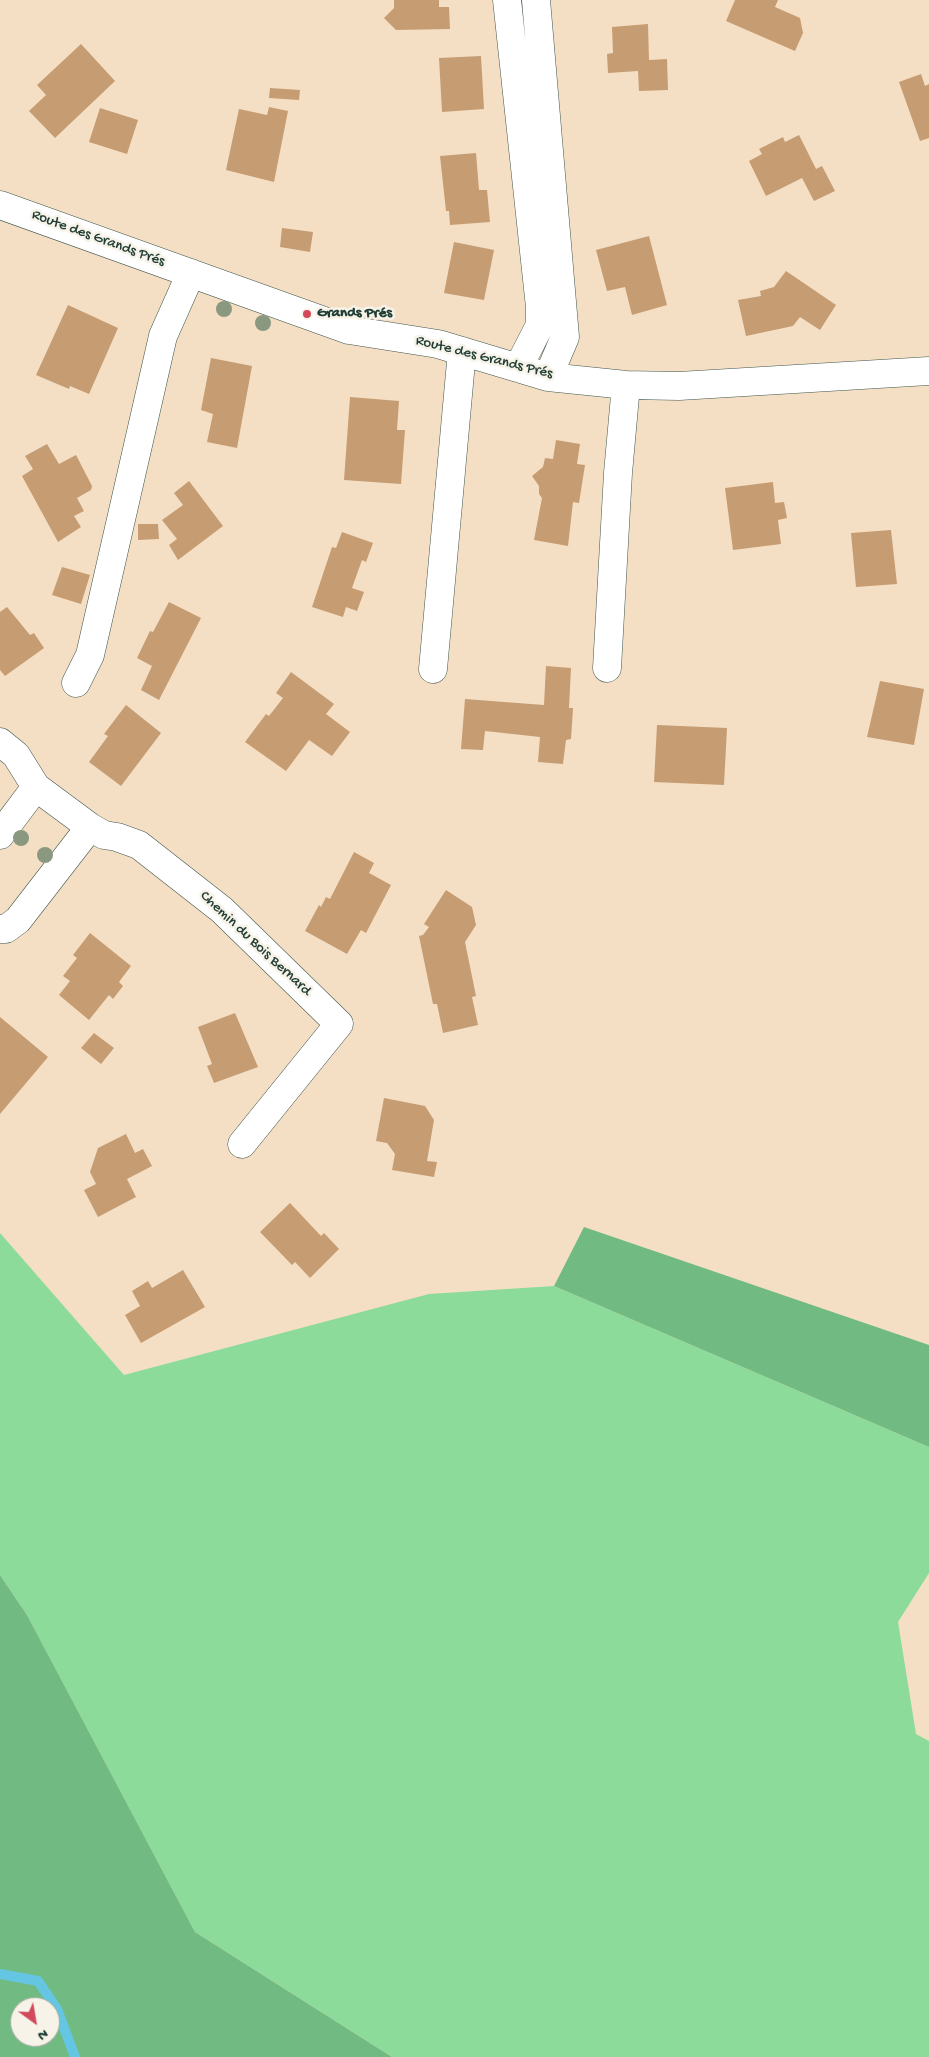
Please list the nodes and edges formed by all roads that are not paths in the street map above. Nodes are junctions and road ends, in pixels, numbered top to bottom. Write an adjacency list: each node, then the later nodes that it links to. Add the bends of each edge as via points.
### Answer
1 (507, 0): 6 (street, via 540,307 540,325)
2 (536, 0): 8 (street, via 565,337)
3 (0, 205): 4 (street, Route des Grands Prés)
4 (191, 273): 5 (street, Route des Grands Prés, via 349,330 417,340); 12 (street, via 163,336 90,655)
5 (462, 351): 6 (street, Route des Grands Prés); 11 (street)
6 (518, 368): 8 (street, Route des Grands Prés)
7 (929, 371): 9 (street, Route des Grands Prés, via 722,385)
8 (548, 377): 9 (street, Route des Grands Prés)
9 (626, 385): 10 (street)
10 (607, 668)
11 (433, 669)
12 (76, 682)
13 (0, 742): 14 (street, Chemin du Bois Bernard, via 16,755)
14 (36, 787): 15 (street, Chemin du Bois Bernard); 16 (street)
15 (90, 828): 17 (street, via 18,920 6,929); 18 (street, Chemin du Bois Bernard, via 138,845 222,910 339,1024)
16 (0, 835)
17 (0, 929)
18 (242, 1144)

